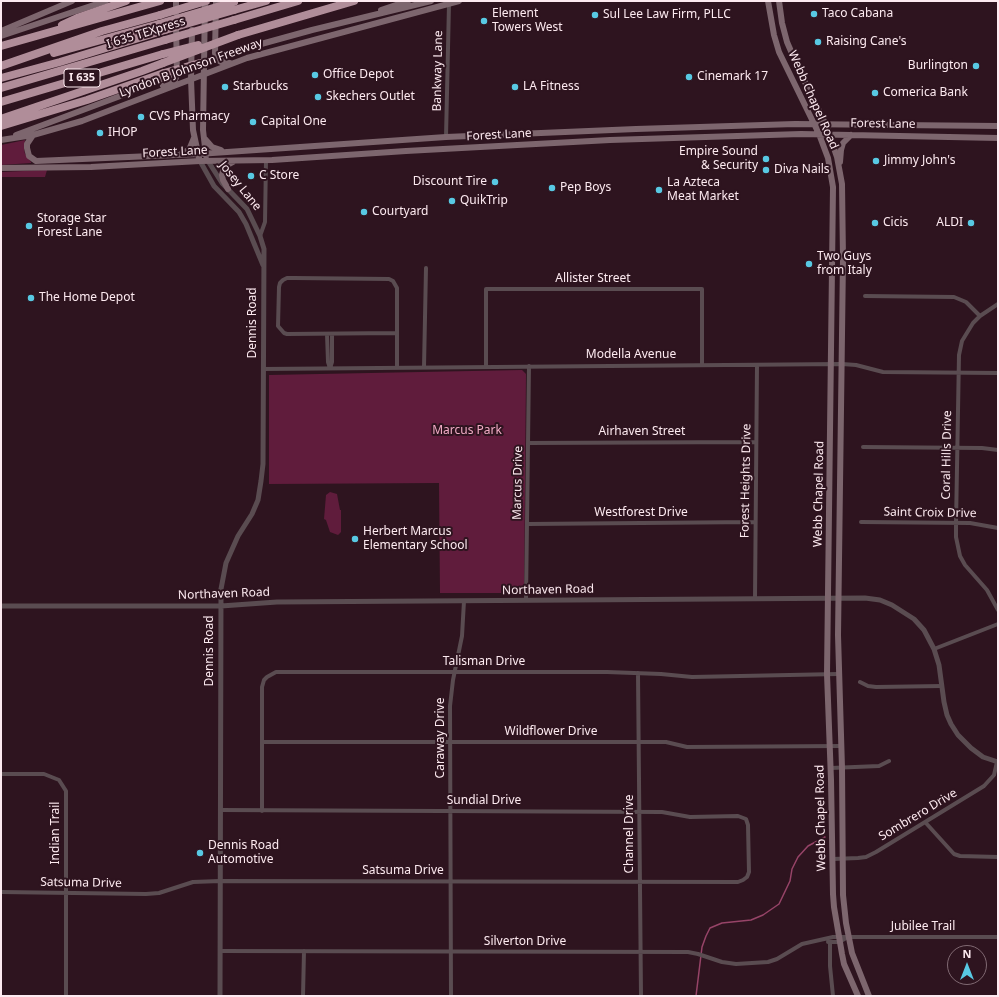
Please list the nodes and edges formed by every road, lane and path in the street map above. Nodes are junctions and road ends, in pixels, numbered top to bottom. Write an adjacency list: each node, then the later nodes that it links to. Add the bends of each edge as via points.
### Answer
1 (72, 1): 21 (main road)
2 (106, 1): 24 (main road)
3 (126, 1): 22 (highway, via 76,18)
4 (160, 1): 22 (highway)
5 (176, 1): 36 (main road, via 177,75 175,80)
6 (193, 1): 33 (main road, Josey Lane)
7 (206, 1): 19 (highway, bridge); 30 (main road, Josey Lane)
8 (216, 1): 27 (main road, via 216,58 221,62)
9 (266, 1): 18 (highway, I 635 TEXpress)
10 (298, 1): 29 (highway, I 635 TEXpress, bridge)
11 (354, 1): 23 (highway, Lyndon B Johnson Freeway / I 635)
12 (408, 1): 20 (main road)
13 (431, 1): 20 (main road)
14 (459, 1): 17 (main road, Lyndon B Johnson Freeway)
15 (779, 2): 16 (main road); 40 (main road, Webb Chapel Road, via 787,42)
16 (768, 3): 39 (main road, Webb Chapel Road, via 779,52)
17 (449, 4): 27 (main road, Lyndon B Johnson Freeway); 55 (street, Bankway Lane)
18 (236, 5): 19 (highway, bridge); 32 (highway, I 635 TEXpress, bridge, via 60,62)
19 (160, 19): 28 (highway)
20 (353, 20): 26 (main road, bridge, via 279,38)
21 (1, 31)
22 (49, 32): 25 (highway)
23 (238, 35): 37 (highway, Lyndon B Johnson Freeway / I 635, bridge, via 163,54); 38 (highway, bridge)
24 (1, 36)
25 (1, 46)
26 (200, 63): 31 (highway, bridge)
27 (232, 63): 30 (main road, Lyndon B Johnson Freeway)
28 (1, 66)
29 (55, 73): 34 (highway, I 635 TEXpress); 35 (highway)
30 (203, 74): 33 (main road, Lyndon B Johnson Freeway); 54 (main road, Josey Lane)
31 (164, 76): 42 (highway); 59 (main road, via 116,98)
32 (1, 78)
33 (191, 79): 36 (main road, Lyndon B Johnson Freeway); 52 (main road, Josey Lane)
34 (1, 88)
35 (1, 92)
36 (153, 94): 50 (main road, Lyndon B Johnson Freeway, via 82,121)
37 (1, 102)
38 (1, 119)
39 (814, 125): 40 (main road, Forest Lane); 45 (main road, Forest Lane); 48 (main road, Webb Chapel Road)
40 (826, 125): 43 (main road, Forest Lane); 49 (main road, Webb Chapel Road)
41 (953, 125): 43 (main road, Forest Lane); 44 (main road, Forest Lane); 56 (main road)
42 (1, 126)
43 (893, 126): 53 (main road)
44 (998, 126)
45 (694, 127): 46 (main road, Forest Lane); 57 (main road)
46 (636, 129): 47 (main road, Forest Lane); 60 (main road)
47 (563, 132): 55 (main road, Forest Lane); 62 (main road)
48 (819, 134): 49 (main road, Forest Lane); 57 (main road, Forest Lane); 80 (main road, Webb Chapel Road, via 832,178)
49 (830, 134): 51 (main road, Forest Lane); 77 (main road, Webb Chapel Road)
50 (32, 135): 59 (main road, Lyndon B Johnson Freeway); 75 (main road, via 26,148 29,156 36,161)
51 (851, 135): 53 (main road, Forest Lane); 77 (main road, via 843,143)
52 (194, 136): 67 (main road, Josey Lane); 69 (main road, via 189,150)
53 (893, 136): 56 (main road, Forest Lane)
54 (204, 137): 65 (main road, via 212,147); 66 (main road, Josey Lane)
55 (446, 137): 61 (main road, Forest Lane); 64 (main road)
56 (952, 137): 58 (main road, Forest Lane)
57 (694, 138): 60 (main road, Forest Lane)
58 (998, 138)
59 (2, 140)
60 (636, 140): 62 (main road, Forest Lane)
61 (360, 143): 63 (main road, Forest Lane); 68 (main road)
62 (563, 143): 64 (main road, Forest Lane)
63 (290, 148): 65 (main road, Forest Lane); 70 (main road)
64 (446, 149): 68 (main road, Forest Lane)
65 (233, 152): 66 (main road, Forest Lane)
66 (206, 153): 67 (main road, Forest Lane); 74 (main road, Josey Lane)
67 (198, 154): 69 (main road, Forest Lane); 73 (main road, Josey Lane)
68 (361, 154): 70 (main road, Forest Lane)
69 (180, 155): 75 (main road, Forest Lane)
70 (290, 158): 72 (main road, Forest Lane)
71 (237, 160): 72 (main road, Forest Lane); 74 (main road, Forest Lane); 78 (main road, via 222,170 223,180)
72 (266, 160): 83 (street, via 265,222)
73 (200, 161): 74 (main road, Forest Lane); 75 (main road, Forest Lane, via 124,166); 82 (street, Josey Lane, via 214,186)
74 (208, 161): 78 (street, Josey Lane)
75 (49, 164): 76 (main road, Forest Lane)
76 (1, 168)
77 (840, 170): 79 (main road, Webb Chapel Road)
78 (228, 189): 81 (street, Josey Lane)
79 (842, 209): 80 (main road); 92 (main road, Webb Chapel Road)
80 (833, 210): 91 (main road, Webb Chapel Road)
81 (248, 212): 82 (street); 83 (street, Josey Lane)
82 (242, 217): 84 (street, Josey Lane)
83 (260, 236): 84 (street, Josey Lane, via 264,249)
84 (264, 266): 100 (street, Dennis Road)
85 (426, 268): 96 (street)
86 (865, 296): 88 (street, via 954,297 966,302)
87 (998, 304): 88 (street, Coral Hills Drive)
88 (980, 316): 101 (street, Coral Hills Drive, via 962,341)
89 (396, 333): 90 (street); 90 (street, via 397,288 394,281 294,278 283,280 278,287 278,326 284,332 296,334); 99 (street)
90 (330, 334): 98 (street)
91 (831, 364): 92 (street, Modella Avenue); 94 (street, Modella Avenue); 115 (main road, Webb Chapel Road)
92 (842, 364): 101 (street, Modella Avenue, via 883,372); 113 (main road, Webb Chapel Road)
93 (702, 365): 94 (street, Modella Avenue); 95 (street, Modella Avenue); 97 (street, Allister Street, via 702,289 486,289)
94 (757, 365): 103 (street, Forest Heights Drive)
95 (530, 366): 97 (street, Modella Avenue); 104 (street, Marcus Drive)
96 (424, 367): 97 (street, Modella Avenue); 99 (street, Modella Avenue)
97 (486, 367)
98 (330, 368): 99 (street, Modella Avenue); 100 (street, Modella Avenue)
99 (397, 368)
100 (263, 369): 119 (street, Dennis Road, via 262,481 252,514 238,536 226,563)
101 (958, 372): 102 (street, Modella Avenue); 106 (street, Coral Hills Drive)
102 (998, 373)
103 (756, 442): 104 (street, Airhaven Street); 108 (street, Forest Heights Drive)
104 (529, 443): 110 (street, Marcus Drive)
105 (863, 447): 106 (street)
106 (957, 448): 107 (street); 111 (street, Coral Hills Drive)
107 (998, 450)
108 (755, 522): 110 (street, Westforest Drive); 114 (street, Forest Heights Drive)
109 (861, 522): 111 (street, Saint Croix Drive)
110 (528, 524): 116 (street, Marcus Drive)
111 (956, 524): 112 (street, Saint Croix Drive, via 980,524); 120 (street, Coral Hills Drive, via 960,556 987,590)
112 (998, 528)
113 (839, 597): 115 (street, Northaven Road); 122 (street, Northaven Road, via 880,600 892,605 914,619 924,630); 126 (main road, Webb Chapel Road)
114 (755, 598): 115 (street, Northaven Road); 116 (street, Northaven Road)
115 (828, 598): 125 (main road, Webb Chapel Road)
116 (526, 600): 117 (street, Northaven Road)
117 (464, 601): 119 (street, Northaven Road, via 277,602); 123 (street, Caraway Drive, via 462,636)
118 (1, 606): 119 (street, Northaven Road)
119 (221, 606): 139 (street, Dennis Road)
120 (998, 610)
121 (998, 624): 122 (street)
122 (934, 649): 128 (street, Northaven Road)
123 (455, 672): 124 (street, Talisman Drive); 129 (street, Talisman Drive, via 271,673 264,680 262,687); 130 (street, Caraway Drive, via 450,699)
124 (638, 673): 125 (street, Talisman Drive, via 692,677); 131 (street, Channel Drive)
125 (827, 674): 126 (street, Talisman Drive); 132 (main road, Webb Chapel Road)
126 (838, 674): 133 (main road, Webb Chapel Road)
127 (860, 682): 128 (street, via 876,687)
128 (942, 686): 135 (street, Northaven Road, via 947,715 958,735 983,757)
129 (262, 742): 130 (street, Wildflower Drive); 140 (street, Talisman Drive)
130 (450, 742): 131 (street, Wildflower Drive); 141 (street, Caraway Drive)
131 (639, 742): 132 (street, Wildflower Drive, via 666,742 687,747); 142 (street, Channel Drive)
132 (830, 746): 133 (street, Wildflower Drive); 136 (main road, Webb Chapel Road)
133 (841, 746): 137 (main road, Webb Chapel Road)
134 (889, 761): 137 (street, via 879,766)
135 (998, 762): 144 (street, Sombrero Drive, via 994,775 984,786)
136 (831, 768): 137 (street); 146 (main road, Webb Chapel Road)
137 (842, 768): 147 (main road, Webb Chapel Road)
138 (1, 774): 152 (street, Indian Trail, via 44,774 59,780 66,791)
139 (220, 810): 140 (street, Sundial Drive); 148 (street, Dennis Road)
140 (262, 811): 141 (street, Sundial Drive)
141 (451, 811): 142 (street, Sundial Drive); 149 (street, Caraway Drive)
142 (639, 812): 143 (street, Sundial Drive, via 662,812 690,817 738,816); 150 (street, Channel Drive)
143 (746, 819): 150 (street, Satsuma Drive, via 749,872 743,880)
144 (925, 822): 145 (street, via 954,854 968,857); 147 (street, Sombrero Drive, via 866,857)
145 (998, 857)
146 (833, 859): 147 (street, Sombrero Drive); 155 (main road, Webb Chapel Road, via 834,907)
147 (842, 859): 153 (main road, Webb Chapel Road)
148 (220, 881): 149 (street, Satsuma Drive); 152 (street, Satsuma Drive, via 193,882 146,894); 158 (street, Dennis Road)
149 (451, 881): 150 (street, Satsuma Drive); 161 (street, Caraway Drive)
150 (640, 882): 160 (street, Channel Drive)
151 (1, 892): 152 (street, Satsuma Drive)
152 (66, 893): 162 (street, Indian Trail)
153 (848, 937): 154 (street, Jubilee Trail); 155 (street, Silverton Drive); 169 (main road, Webb Chapel Road)
154 (998, 937)
155 (839, 939): 156 (street, Silverton Drive); 157 (street, Silverton Drive); 168 (main road, Webb Chapel Road, via 844,964)
156 (823, 940): 157 (street, Silverton Drive); 160 (street, Silverton Drive, via 802,944 762,964 729,964 688,952)
157 (830, 943): 167 (street)
158 (220, 951): 159 (street, Silverton Drive); 163 (street, Dennis Road)
159 (304, 951): 161 (street, Silverton Drive); 164 (street)
160 (640, 951): 161 (street, Silverton Drive); 166 (street, Channel Drive)
161 (451, 952): 165 (street, Caraway Drive)
162 (66, 996)
163 (220, 996)
164 (304, 996)
165 (451, 996)
166 (641, 996)
167 (833, 996)
168 (858, 996)
169 (869, 996)

